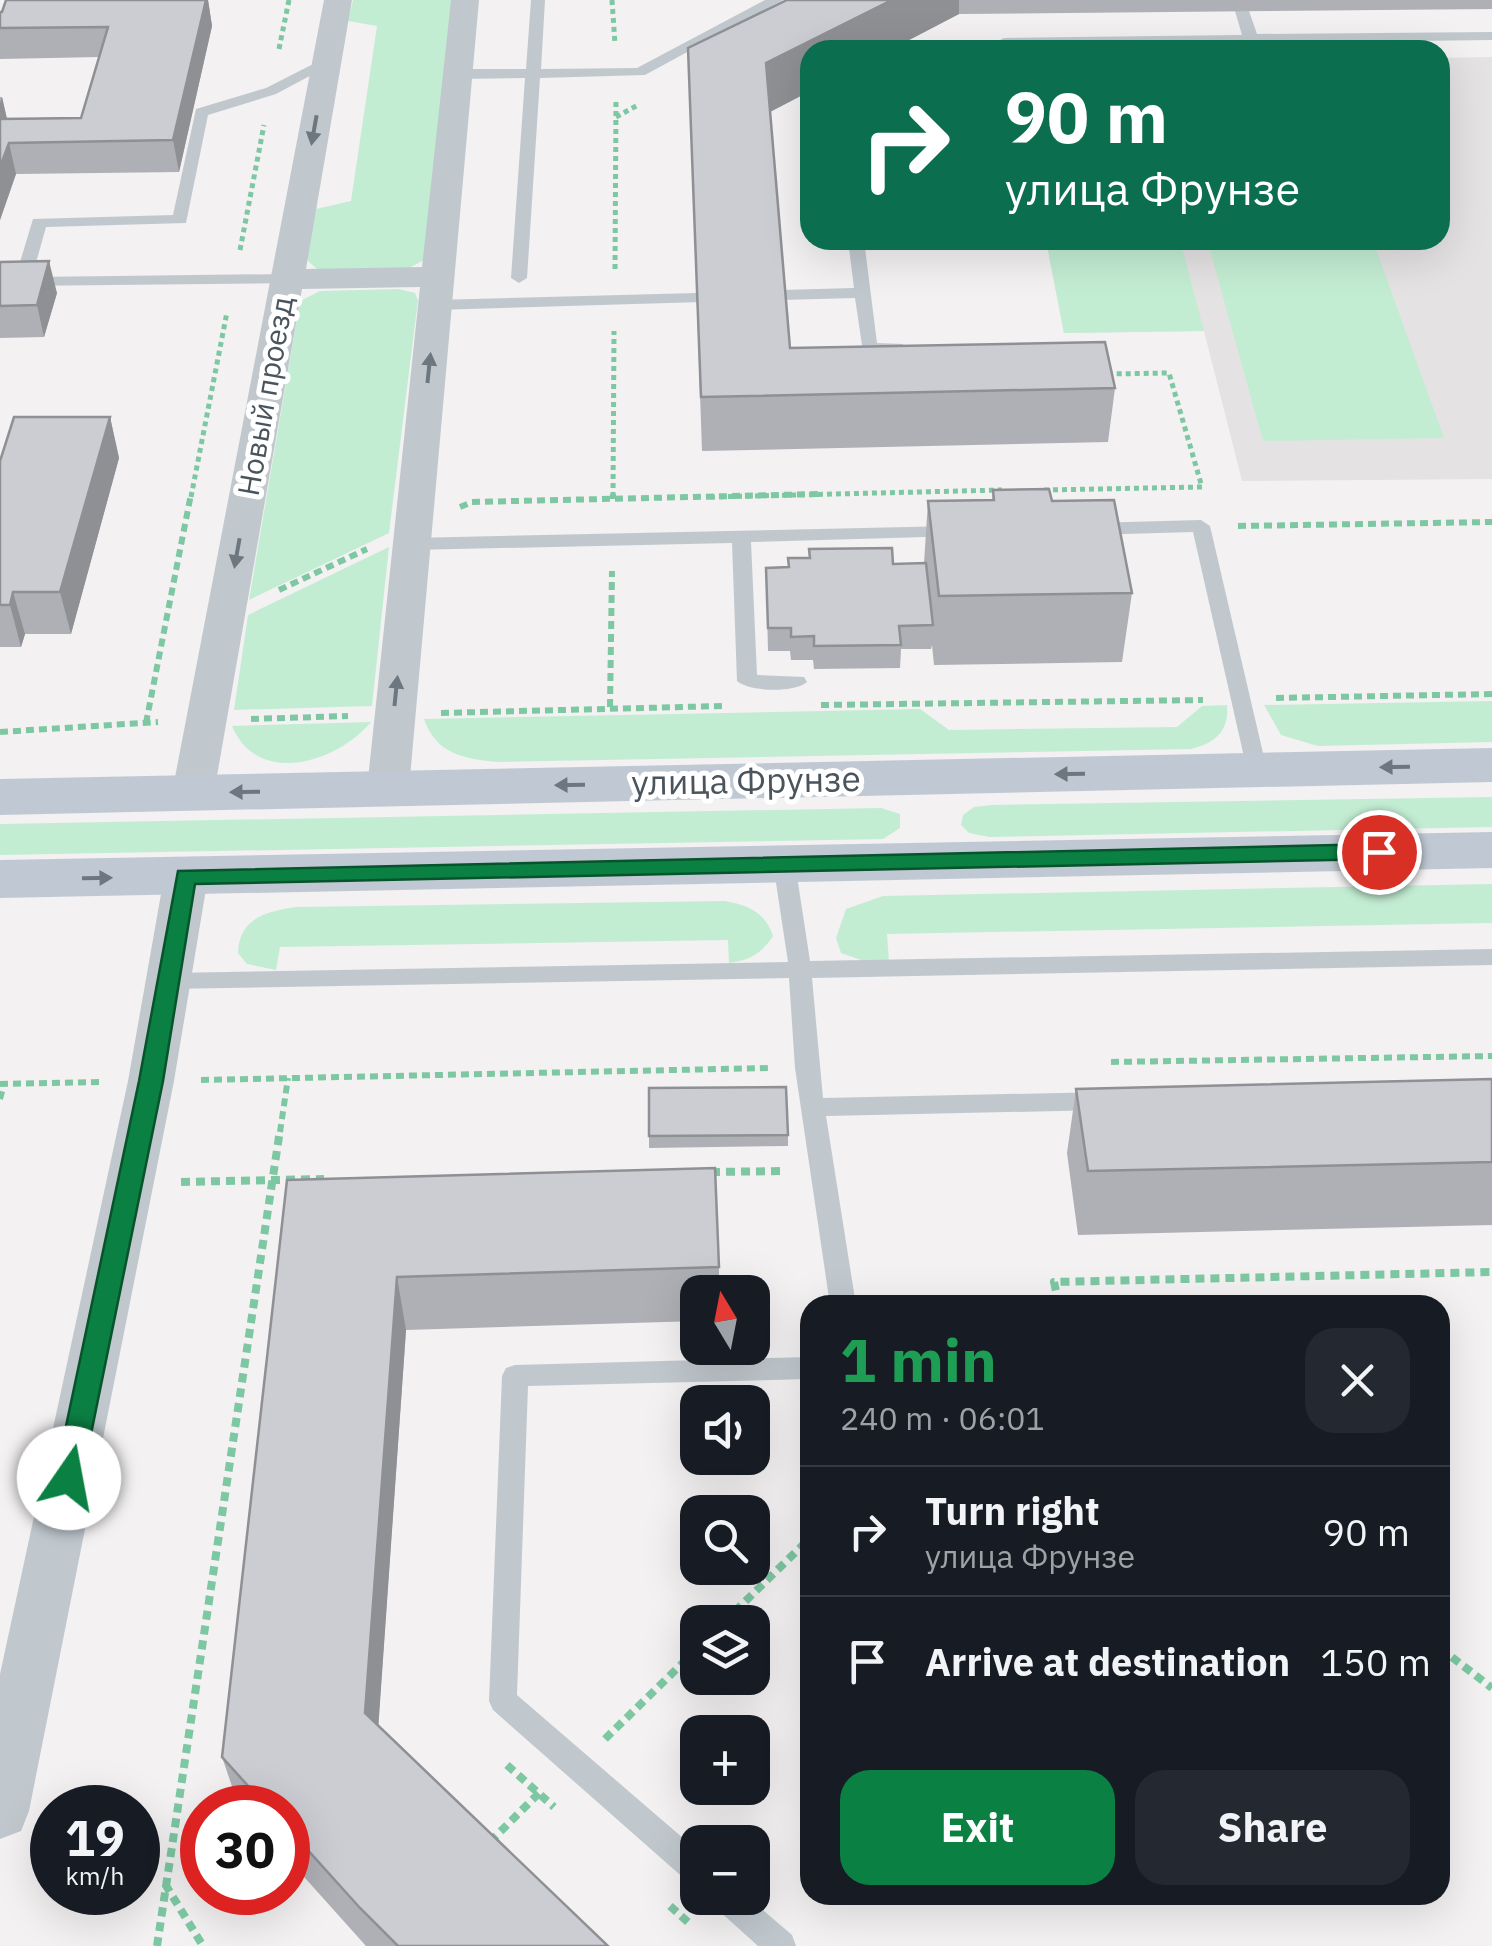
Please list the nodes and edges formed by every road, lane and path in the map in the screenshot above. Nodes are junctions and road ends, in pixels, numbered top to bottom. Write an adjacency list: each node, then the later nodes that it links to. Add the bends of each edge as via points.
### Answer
1 (289, 0): 15 (path)
2 (338, 0): 11 (street, Новый проезд)
3 (465, 0): 13 (street)
4 (538, 0): 14 (lane)
5 (612, 0): 12 (path)
6 (776, 0): 12 (lane, via 640,72)
7 (1242, 12): 9 (lane)
8 (1492, 36): 9 (lane)
9 (1250, 39): 10 (lane)
10 (1168, 40)
11 (326, 61): 15 (lane); 19 (street, Новый проезд, one-way to 19)
12 (616, 73): 14 (lane); 26 (path)
13 (458, 74): 14 (lane); 22 (street)
14 (533, 74): 17 (lane)
15 (271, 91): 18 (path); 21 (lane, via 201,112 180,220 39,222)
16 (858, 250): 23 (lane)
17 (519, 278)
18 (234, 280): 19 (lane); 21 (lane); 41 (path)
19 (287, 280): 22 (street); 40 (street, Новый проезд, one-way to 40)
20 (0, 282): 21 (lane)
21 (22, 282)
22 (436, 291): 26 (lane); 39 (street, one-way to 22)
23 (864, 293): 24 (lane); 27 (lane, via 870,348)
24 (780, 295)
25 (696, 298): 26 (lane)
26 (614, 300): 31 (path)
27 (924, 348)
28 (1092, 374): 30 (path, via 1169,373 1202,487)
29 (1006, 490): 31 (path)
30 (1025, 490)
31 (612, 497): 32 (path); 38 (path)
32 (457, 508)
33 (1492, 522): 34 (path)
34 (1202, 526): 35 (lane); 46 (lane)
35 (1067, 530)
36 (971, 532): 37 (lane)
37 (741, 537): 38 (lane); 42 (lane, via 746,682)
38 (612, 540): 39 (lane); 43 (path)
39 (395, 544): 40 (path); 48 (street, one-way to 39)
40 (226, 615): 41 (path); 49 (street, Новый проезд)
41 (162, 645): 44 (path)
42 (798, 682)
43 (610, 707)
44 (146, 722)
45 (1492, 765): 46 (main road, улица Фрунзе, one-way to 46)
46 (1257, 770): 47 (main road, улица Фрунзе, one-way to 47)
47 (915, 778): 48 (main road, улица Фрунзе, one-way to 48); 52 (main road)
48 (388, 788): 49 (main road, улица Фрунзе, one-way to 49)
49 (193, 793): 50 (main road, улица Фрунзе)
50 (0, 797)
51 (1492, 850): 52 (main road)
52 (926, 860): 53 (main road)
53 (784, 864): 54 (main road); 57 (lane)
54 (186, 876): 55 (main road, one-way to 54); 58 (street)
55 (0, 879)
56 (1492, 957): 57 (lane)
57 (800, 970): 58 (lane); 64 (lane)
58 (168, 982): 60 (street)
59 (288, 1078): 68 (path)
60 (151, 1081): 61 (path); 69 (street)
61 (2, 1084): 62 (path)
62 (0, 1099)
63 (1133, 1101): 64 (lane)
64 (813, 1107): 71 (lane)
65 (802, 1170): 66 (path)
66 (704, 1172)
67 (334, 1179): 68 (path)
68 (276, 1180): 69 (path); 80 (path)
69 (130, 1183): 78 (street)
70 (1492, 1272): 72 (path, via 1054,1282)
71 (841, 1295)
72 (1057, 1295)
73 (800, 1368): 79 (lane, via 515,1376 503,1701)
74 (800, 1548): 75 (path)
75 (741, 1605)
76 (1450, 1656): 77 (path)
77 (1492, 1688)
78 (0, 1811)
79 (680, 1855)
80 (164, 1884): 82 (path); 83 (path)
81 (746, 1915): 84 (lane)
82 (157, 1946)
83 (203, 1946)
84 (781, 1946)

